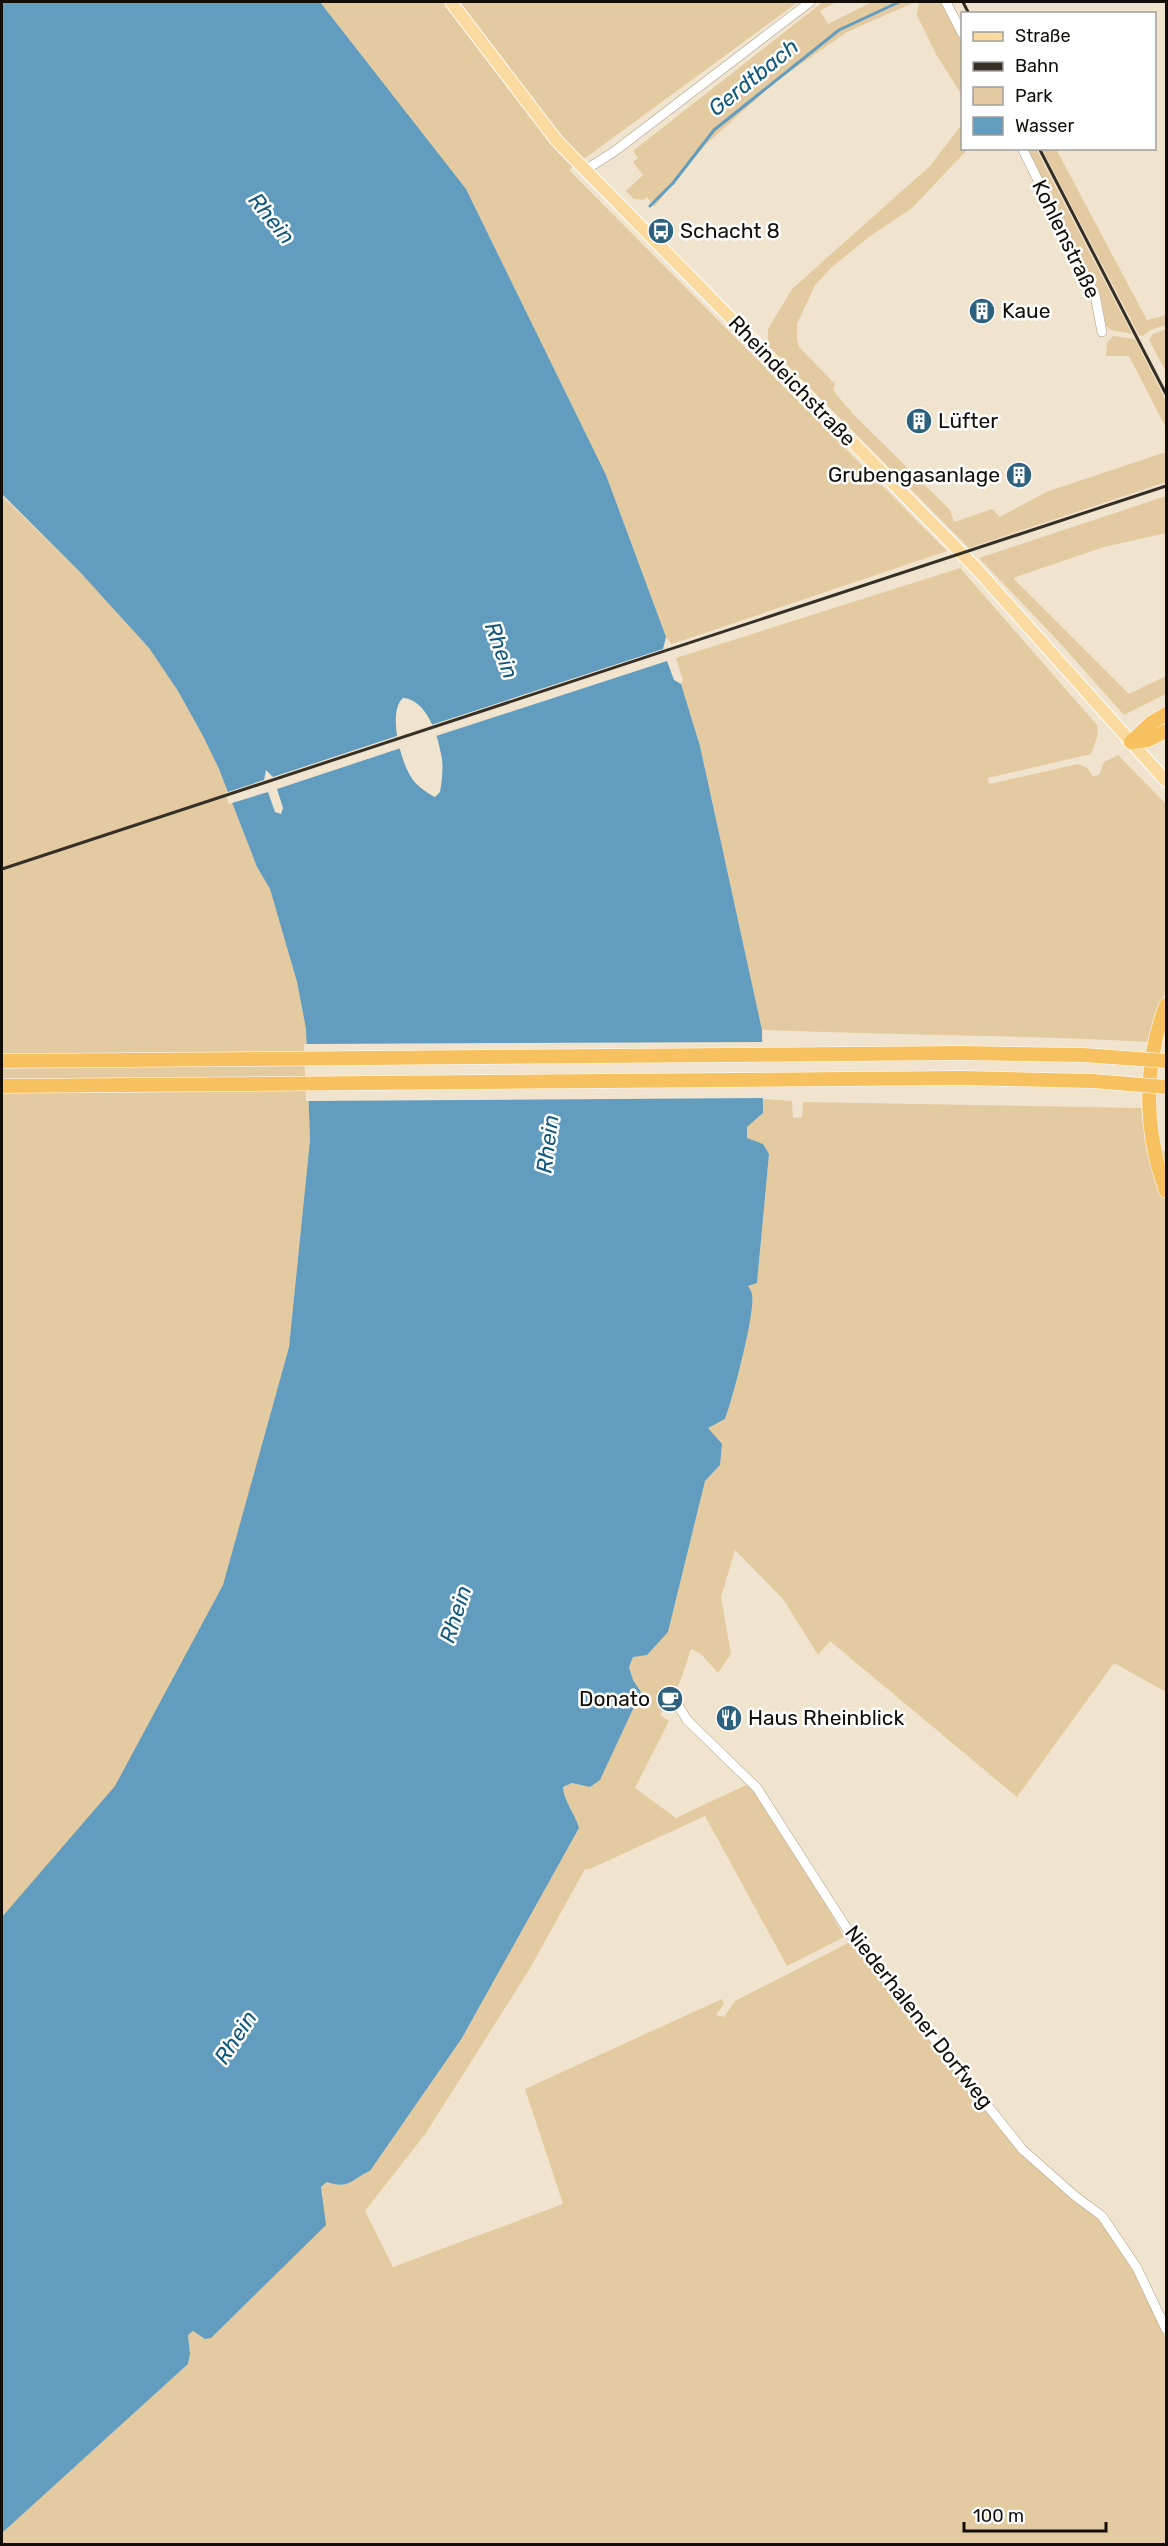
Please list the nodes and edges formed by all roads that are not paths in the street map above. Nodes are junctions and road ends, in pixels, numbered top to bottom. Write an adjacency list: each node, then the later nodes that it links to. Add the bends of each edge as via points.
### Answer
1 (451, 2): 6 (main road, Rheindeichstraße, via 557,141)
2 (810, 2): 6 (street)
3 (946, 2): 4 (street)
4 (961, 29)
5 (1023, 150): 7 (street, Kohlenstraße, via 1095,295)
6 (585, 170): 10 (main road, Rheindeichstraße, via 974,566)
7 (1102, 332)
8 (1167, 714): 10 (highway)
9 (1167, 731): 10 (highway, via 1148,740)
10 (1131, 741): 11 (main road, Rheindeichstraße)
11 (1167, 781)
12 (1167, 1005): 17 (highway, via 1155,1041 1149,1094 1152,1138)
13 (2, 1061): 14 (highway, bridge, via 972,1053)
14 (1167, 1061)
15 (2, 1086): 16 (highway, bridge, via 960,1078)
16 (1167, 1087)
17 (1167, 1191)
18 (675, 1700): 19 (street, Niederhalener Dorfweg, via 687,1720 757,1788 851,1935 1023,2150 1102,2216 1137,2268)
19 (1167, 2329)

